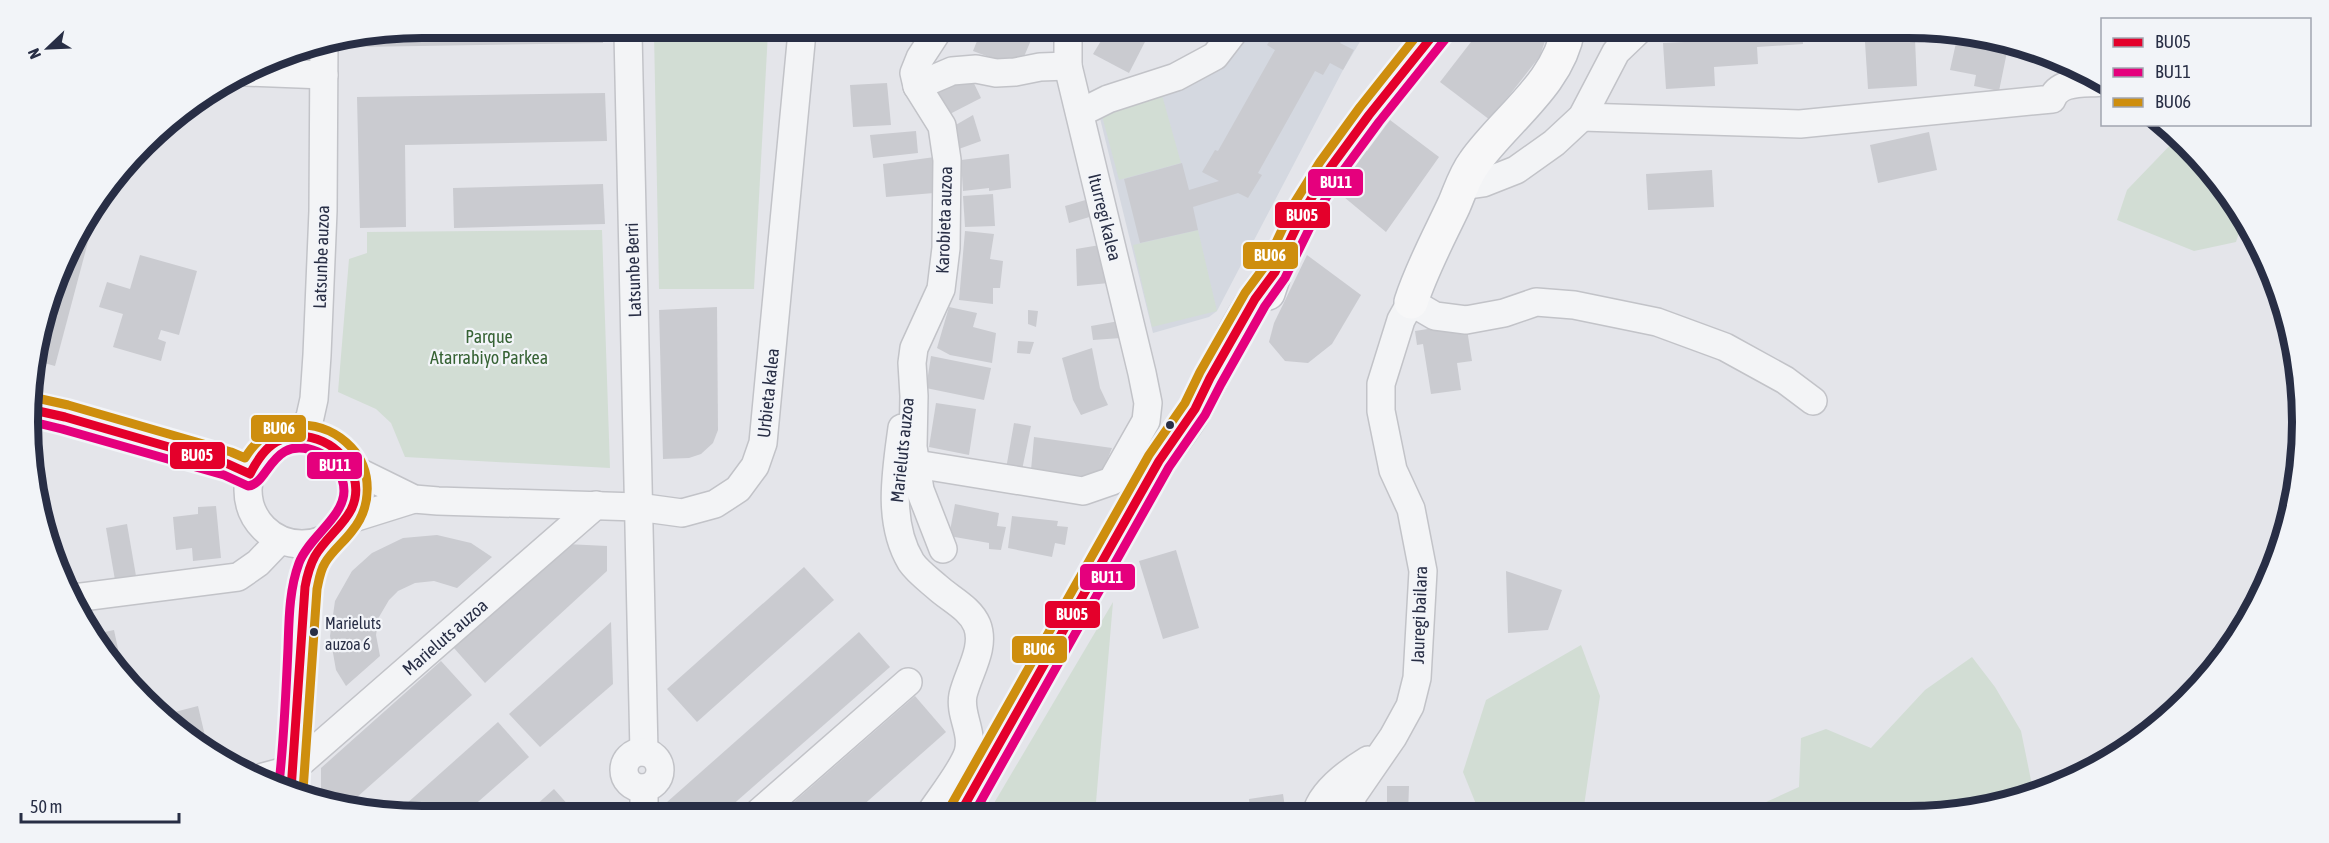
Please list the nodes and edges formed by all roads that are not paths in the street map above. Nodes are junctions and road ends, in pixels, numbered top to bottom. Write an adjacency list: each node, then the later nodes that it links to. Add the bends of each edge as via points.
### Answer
1 (628, 38): 28 (street, Latsunbe Berri)
2 (801, 38): 28 (street, Urbieta kalea, via 760,455 738,489 715,504 682,513)
3 (933, 38): 14 (street, via 914,73)
4 (1066, 38): 10 (street, Iturregi kalea)
5 (1229, 38): 15 (street, via 1215,56 1176,77 1108,99)
6 (1431, 38): 39 (main road, via 1330,168 1306,207 1275,272 1255,298 1195,409 1159,461)
7 (1560, 38): 17 (main road, via 1543,83 1473,164)
8 (1631, 38): 16 (street, via 1616,52)
9 (324, 51): 12 (street, Latsunbe auzoa)
10 (1060, 67): 14 (street, via 1015,72 952,71); 15 (street, Iturregi kalea)
11 (262, 73): 12 (street)
12 (324, 75): 22 (street, Latsunbe auzoa, via 323,211 314,399)
13 (2089, 83): 16 (street, via 2062,86 2052,99 1800,124)
14 (917, 86): 19 (street, Karobieta auzoa, via 942,126 947,160 946,248 941,289 914,348)
15 (1080, 113): 23 (street, Iturregi kalea, via 1148,403 1146,421 1112,481 1083,491)
16 (1582, 117): 17 (street, via 1516,170 1483,183)
17 (1462, 186): 18 (main road)
18 (1411, 302): 20 (street, via 1435,316 1466,320 1536,302 1574,305 1657,322 1725,347); 34 (street, Jauregi bailara, via 1401,320 1381,384 1381,411 1393,470 1411,509 1423,572 1417,678 1410,706)
19 (912, 363): 23 (street, Karobieta auzoa); 38 (street, Marieluts auzoa, via 898,459 895,514 899,536 912,563 970,614 978,626 976,658 962,706 971,739 967,755)
20 (1814, 401)
21 (38, 411): 25 (street, via 228,464)
22 (300, 435): 24 (street, via 334,445); 25 (street, via 282,439 268,448)
23 (916, 464): 31 (street, Karobieta auzoa, via 920,490)
24 (351, 468): 26 (street, Urbieta kalea); 29 (street, via 357,494)
25 (250, 474): 30 (street, via 248,496 254,514)
26 (414, 499): 27 (street, Urbieta kalea); 29 (street, Urbieta kalea)
27 (596, 506): 28 (street, Urbieta kalea); 35 (street, Marieluts auzoa)
28 (638, 507): 36 (street, via 644,752 655,757 660,767 655,783 644,788)
29 (339, 529): 30 (street, via 315,543); 35 (street, via 310,565 303,596)
30 (280, 540): 32 (street, via 238,577)
31 (943, 549)
32 (80, 597)
33 (909, 682): 37 (street)
34 (1381, 752): 40 (street, via 1347,773); 41 (street, Jauregi bailara)
35 (292, 779)
36 (644, 806)
37 (766, 806)
38 (935, 806)
39 (964, 806)
40 (1319, 806)
41 (1350, 806)

